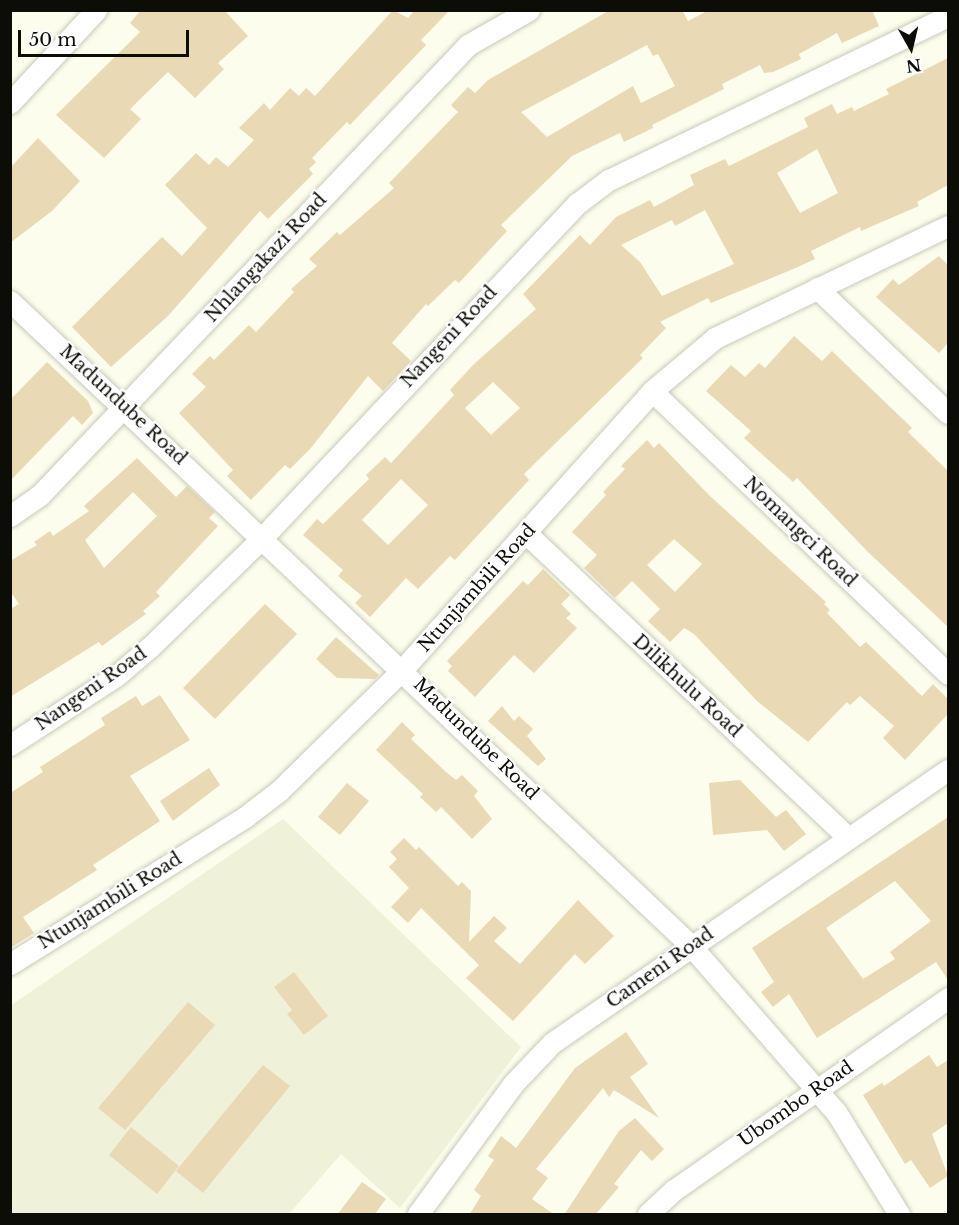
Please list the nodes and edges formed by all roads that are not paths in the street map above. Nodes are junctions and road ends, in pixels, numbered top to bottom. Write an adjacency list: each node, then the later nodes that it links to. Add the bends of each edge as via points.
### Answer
1 (96, 10): 4 (street)
2 (529, 10): 9 (street, Nhlangakazi Road, via 468,45)
3 (948, 16): 13 (street, Nangeni Road, via 609,180 578,202)
4 (10, 103)
5 (948, 226): 6 (street, Ntunjambili Road)
6 (817, 288): 8 (street, Ntunjambili Road, via 715,338); 10 (street)
7 (10, 301): 9 (street, Madundube Road)
8 (652, 391): 12 (street, Ntunjambili Road); 15 (street, Nomangci Road)
9 (126, 406): 11 (street, Nhlangakazi Road, via 40,495); 13 (street, Madundube Road)
10 (948, 413)
11 (10, 516)
12 (527, 534): 14 (street, Ntunjambili Road); 18 (street, Dilikhulu Road)
13 (261, 539): 14 (street, Madundube Road); 16 (street, Nangeni Road, via 116,676)
14 (402, 670): 19 (street, Madundube Road); 20 (street, Ntunjambili Road, via 279,791)
15 (948, 674)
16 (10, 745)
17 (948, 770): 18 (street, Cameni Road)
18 (848, 838): 19 (street, Cameni Road)
19 (691, 945): 22 (street, Madundube Road); 23 (street, Cameni Road, via 552,1043 514,1083)
20 (10, 964)
21 (948, 998): 22 (street, Ubombo Road)
22 (818, 1089): 24 (street, Ubombo Road, via 674,1190); 25 (street, Madundube Road)
23 (418, 1215)
24 (648, 1215)
25 (899, 1215)

